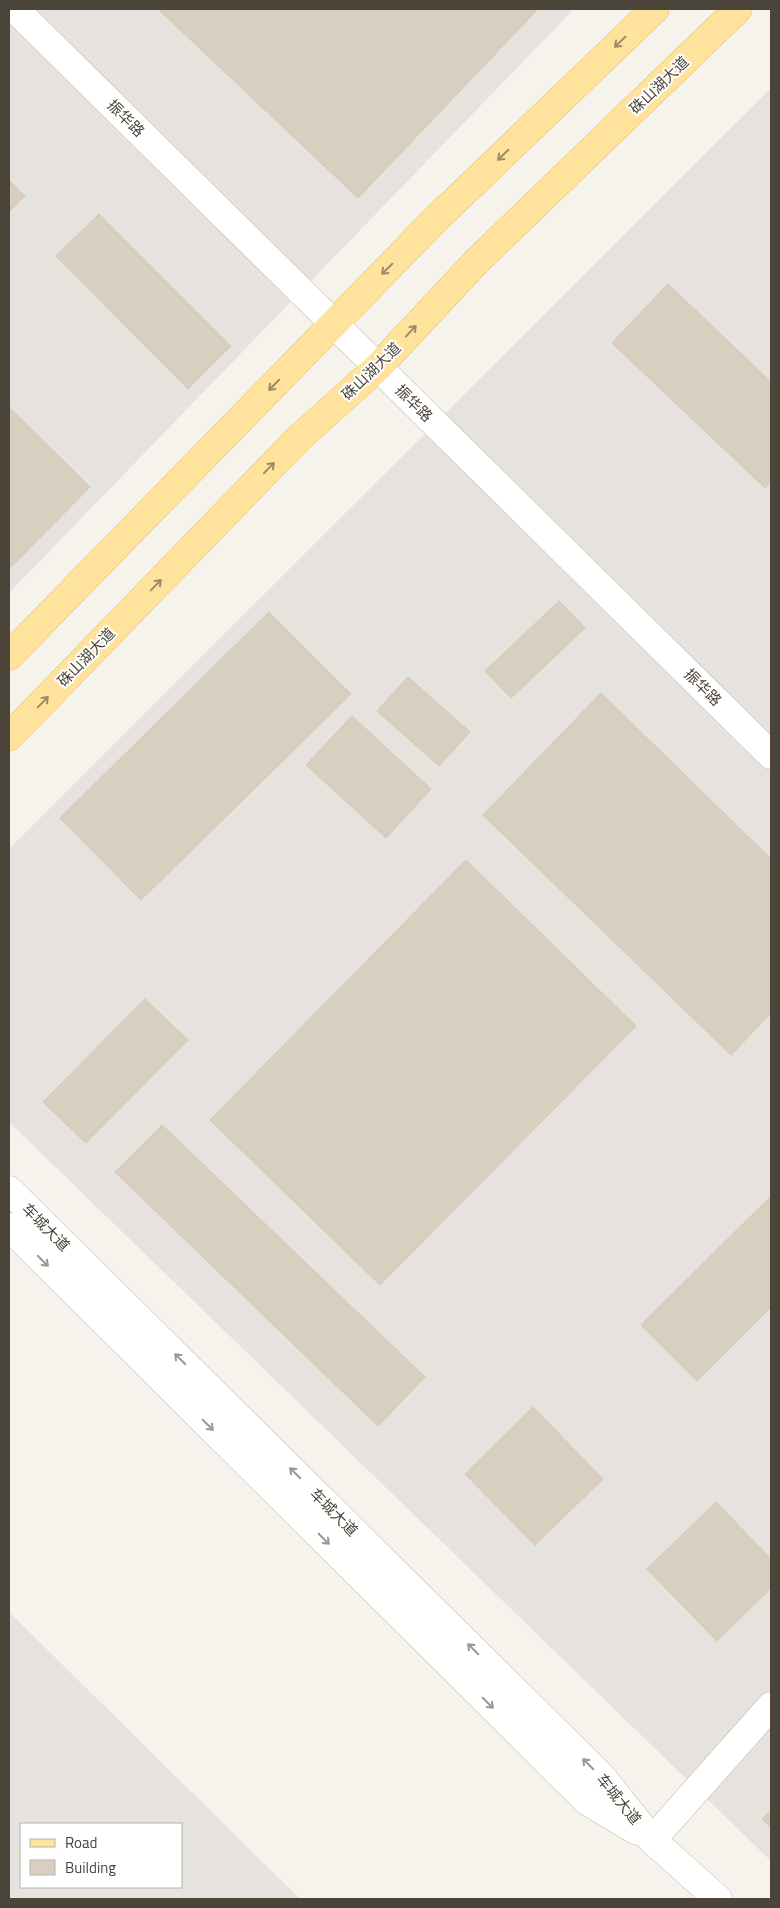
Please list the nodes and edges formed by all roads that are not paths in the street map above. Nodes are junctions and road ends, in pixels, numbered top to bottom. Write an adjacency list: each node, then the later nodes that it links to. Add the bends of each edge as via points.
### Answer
1 (14, 9): 4 (street, 振华路)
2 (655, 9): 4 (main road, one-way to 4, via 436,219)
3 (738, 9): 5 (main road, 硃山湖大道, one-way to 3, via 476,263)
4 (333, 323): 5 (street, 振华路); 6 (main road, one-way to 6)
5 (378, 367): 7 (main road, 硃山湖大道, one-way to 5, via 298,439); 8 (street, 振华路)
6 (9, 656)
7 (9, 737)
8 (771, 755)
9 (9, 1190): 12 (street, 车城大道, one-way to 9, via 602,1777)
10 (9, 1227): 12 (street, 车城大道, one-way to 12, via 587,1801)
11 (771, 1706): 12 (street)
12 (652, 1840): 13 (street, 车城大道); 14 (street, 车城大道)
13 (696, 1899)
14 (718, 1899)

